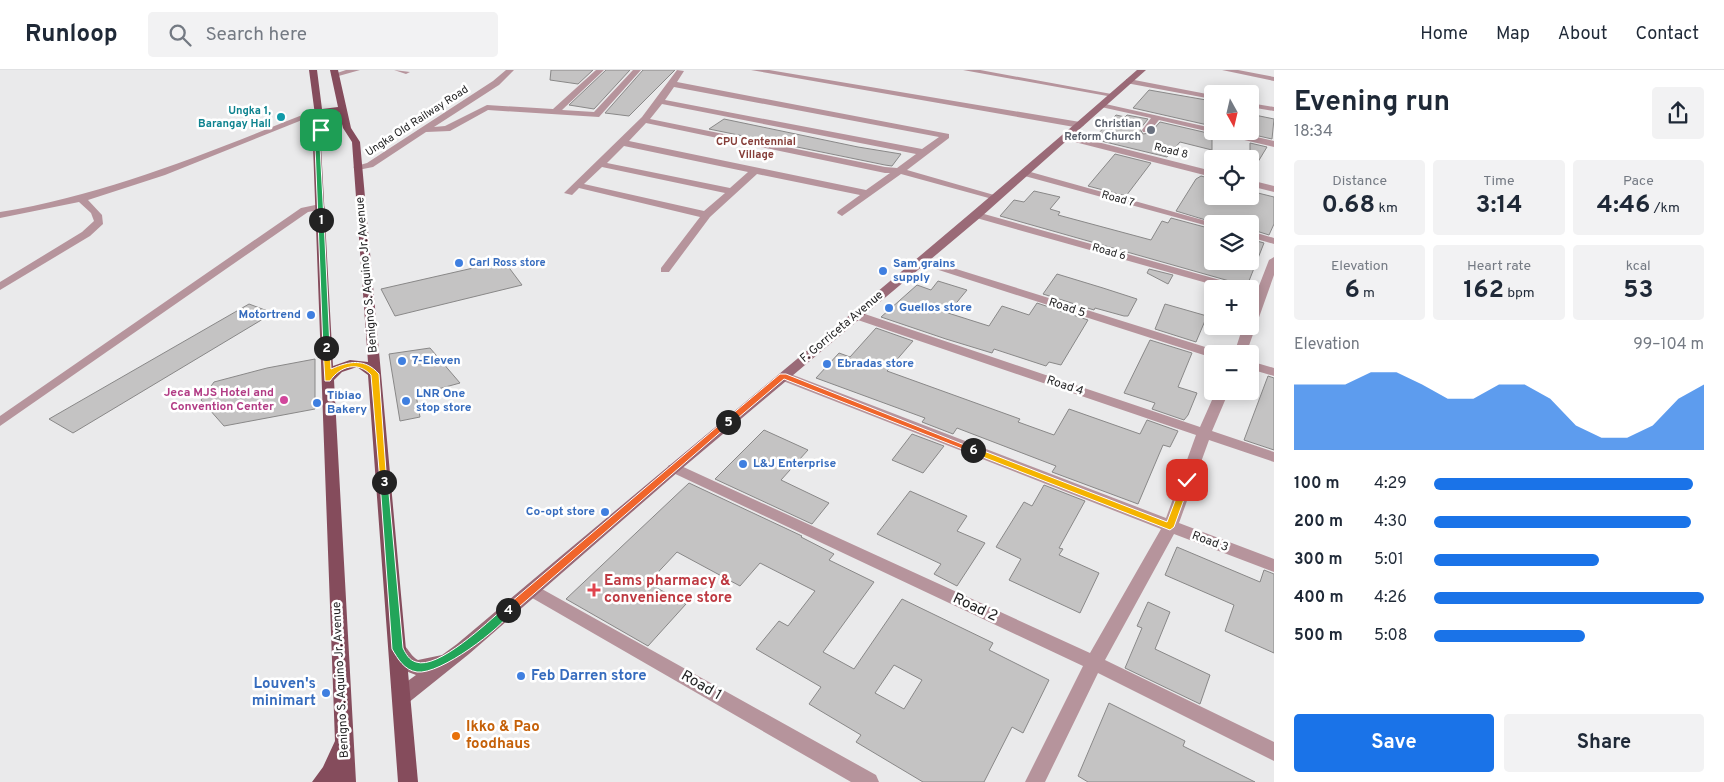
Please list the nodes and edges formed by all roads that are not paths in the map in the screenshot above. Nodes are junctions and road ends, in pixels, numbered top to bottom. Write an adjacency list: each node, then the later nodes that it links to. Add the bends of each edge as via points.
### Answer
1 (314, 70): 23 (main road, Benigno S. Aquino Jr. Avenue)
2 (356, 70): 11 (street)
3 (510, 70): 28 (street, Ungka Old Railway Road, via 496,83)
4 (600, 70): 22 (street)
5 (637, 70): 22 (street, via 596,115)
6 (755, 70): 26 (street)
7 (967, 70): 15 (street)
8 (1142, 70): 13 (main road, F. Gorriceta Avenue)
9 (1226, 70): 12 (street)
10 (680, 71): 14 (street)
11 (334, 73): 20 (main road, Benigno S. Aquino Jr. Avenue)
12 (1274, 79)
13 (1129, 80): 15 (main road, F. Gorriceta Avenue); 16 (street)
14 (673, 84): 17 (street); 34 (street, via 946,136)
15 (1113, 95): 18 (main road, F. Gorriceta Avenue)
16 (1204, 95)
17 (658, 101): 25 (street); 34 (street)
18 (1104, 105): 24 (street); 26 (main road, F. Gorriceta Avenue)
19 (1259, 106): 21 (street)
20 (343, 109): 23 (main road); 36 (main road, Benigno S. Aquino Jr. Avenue, via 347,128 356,142)
21 (1274, 109)
22 (556, 111): 28 (street, via 487,107 456,126)
23 (318, 112): 47 (street, via 128,186); 49 (main road, Benigno S. Aquino Jr. Avenue, via 321,130 318,146)
24 (1157, 117): 27 (street); 29 (street)
25 (642, 120): 32 (street); 39 (street)
26 (1080, 126): 30 (main road, F. Gorriceta Avenue)
27 (1204, 128)
28 (423, 130): 36 (street, Ungka Old Railway Road, via 370,165)
29 (1146, 130)
30 (1066, 137): 38 (street, Road 8); 40 (main road, F. Gorriceta Avenue)
31 (1257, 140): 33 (street)
32 (623, 142): 35 (street); 37 (street)
33 (1274, 144)
34 (922, 152): 39 (street)
35 (600, 164): 41 (street); 44 (street)
36 (358, 167): 69 (main road, Benigno S. Aquino Jr. Avenue)
37 (754, 171): 44 (street); 46 (street)
38 (1204, 172)
39 (898, 173): 46 (street); 48 (street)
40 (1024, 173): 48 (main road, F. Gorriceta Avenue); 54 (street, Road 7)
41 (577, 185): 45 (street); 51 (street)
42 (1259, 185): 43 (street)
43 (1274, 189)
44 (731, 191): 51 (street)
45 (568, 193)
46 (869, 194): 50 (street)
47 (81, 199): 52 (street); 62 (street, via 93,208 99,222 86,234)
48 (993, 199): 53 (main road, F. Gorriceta Avenue)
49 (320, 207): 71 (main road, Benigno S. Aquino Jr. Avenue); 73 (street, via 305,210)
50 (842, 213)
51 (706, 214): 59 (street)
52 (0, 215)
53 (977, 215): 58 (main road, F. Gorriceta Avenue); 60 (street, Road 6)
54 (1204, 222)
55 (1259, 237): 56 (street)
56 (1274, 241)
57 (1274, 260): 61 (street)
58 (921, 261): 65 (main road, F. Gorriceta Avenue); 66 (street, Road 5)
59 (665, 270)
60 (1209, 280)
61 (1259, 286)
62 (0, 287)
63 (1259, 294): 64 (street)
64 (1274, 298)
65 (856, 315): 70 (main road, F. Gorriceta Avenue); 74 (street, Road 4)
66 (1204, 351)
67 (1259, 368): 68 (street)
68 (1274, 372)
69 (375, 374): 71 (main road, via 367,366 350,364 332,371); 80 (main road, Benigno S. Aquino Jr. Avenue)
70 (783, 376): 76 (main road, F. Gorriceta Avenue); 77 (street, Road 3)
71 (328, 380): 84 (main road, Benigno S. Aquino Jr. Avenue)
72 (1219, 400): 74 (street)
73 (0, 422)
74 (1204, 433): 75 (street, Road 4); 77 (street)
75 (1274, 457)
76 (674, 468): 79 (main road, F. Gorriceta Avenue); 82 (street, Road 2)
77 (1170, 527): 78 (street, Road 3); 82 (street)
78 (1274, 566)
79 (533, 590): 81 (main road, F. Gorriceta Avenue); 89 (street, Road 1)
80 (398, 649): 81 (main road, via 409,665 418,668 439,664); 83 (main road, Benigno S. Aquino Jr. Avenue)
81 (463, 649): 83 (main road, F. Gorriceta Avenue)
82 (1094, 663): 85 (street, Road 2); 90 (street)
83 (401, 697): 88 (main road, Benigno S. Aquino Jr. Avenue)
84 (343, 723): 86 (main road, via 342,746 330,773); 87 (main road, Benigno S. Aquino Jr. Avenue)
85 (1274, 752)
86 (322, 782)
87 (346, 782)
88 (408, 782)
89 (869, 782)
90 (1035, 782)

